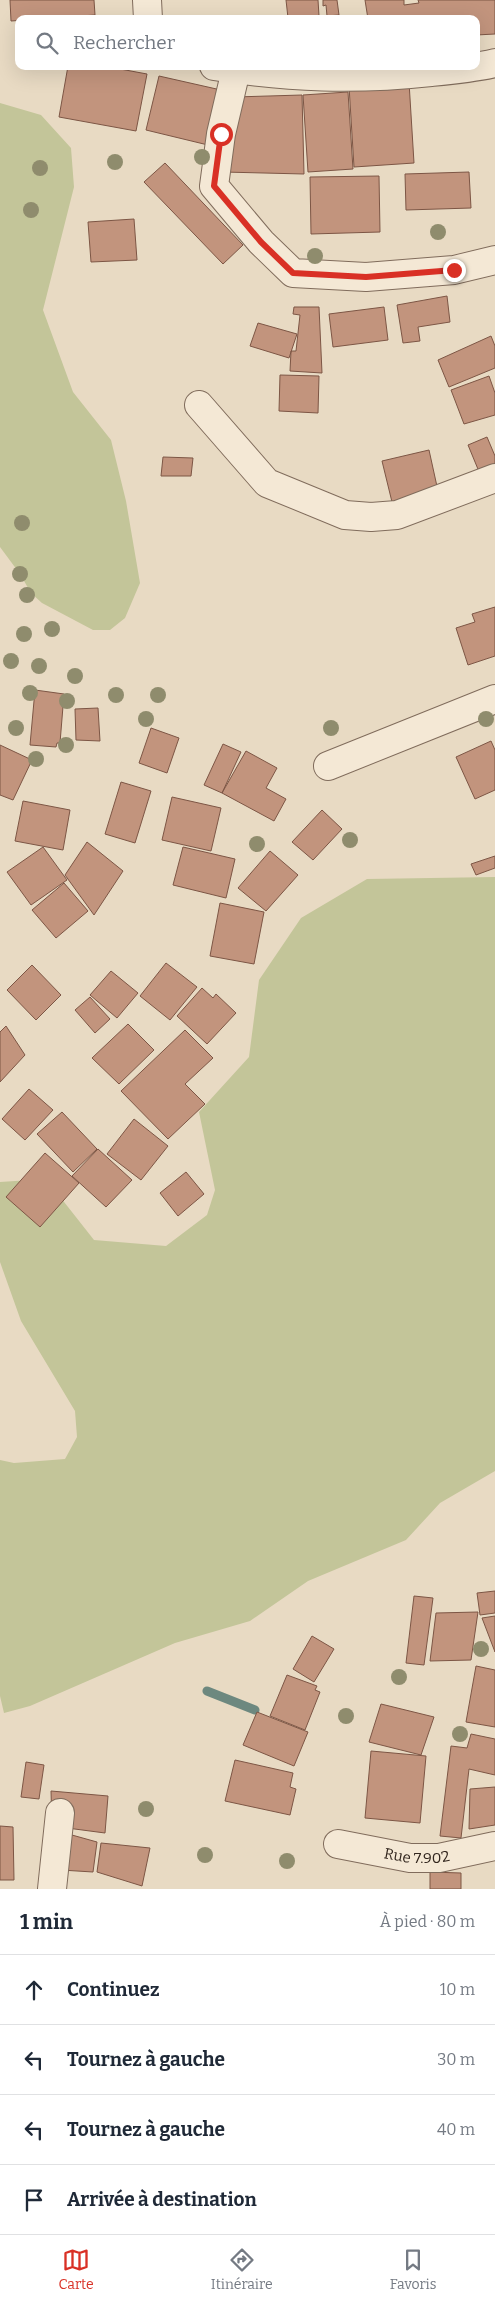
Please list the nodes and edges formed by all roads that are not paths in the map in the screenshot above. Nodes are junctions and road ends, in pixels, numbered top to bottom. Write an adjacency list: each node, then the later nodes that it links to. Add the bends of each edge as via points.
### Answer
1 (146, 0): 2 (street)
2 (148, 15)
3 (495, 63): 4 (street)
4 (480, 67)
5 (225, 70): 8 (street, via 214,186 261,242 293,273 366,277 454,270)
6 (243, 70): 7 (street, via 316,78)
7 (448, 70)
8 (495, 260)
9 (199, 405): 10 (street, via 267,483 345,515 397,515)
10 (495, 478)
11 (495, 699): 12 (street)
12 (328, 766)
13 (60, 1813): 16 (street)
14 (338, 1844): 15 (street, Rue 7.902, via 410,1858 439,1858)
15 (495, 1846)
16 (52, 1889)

